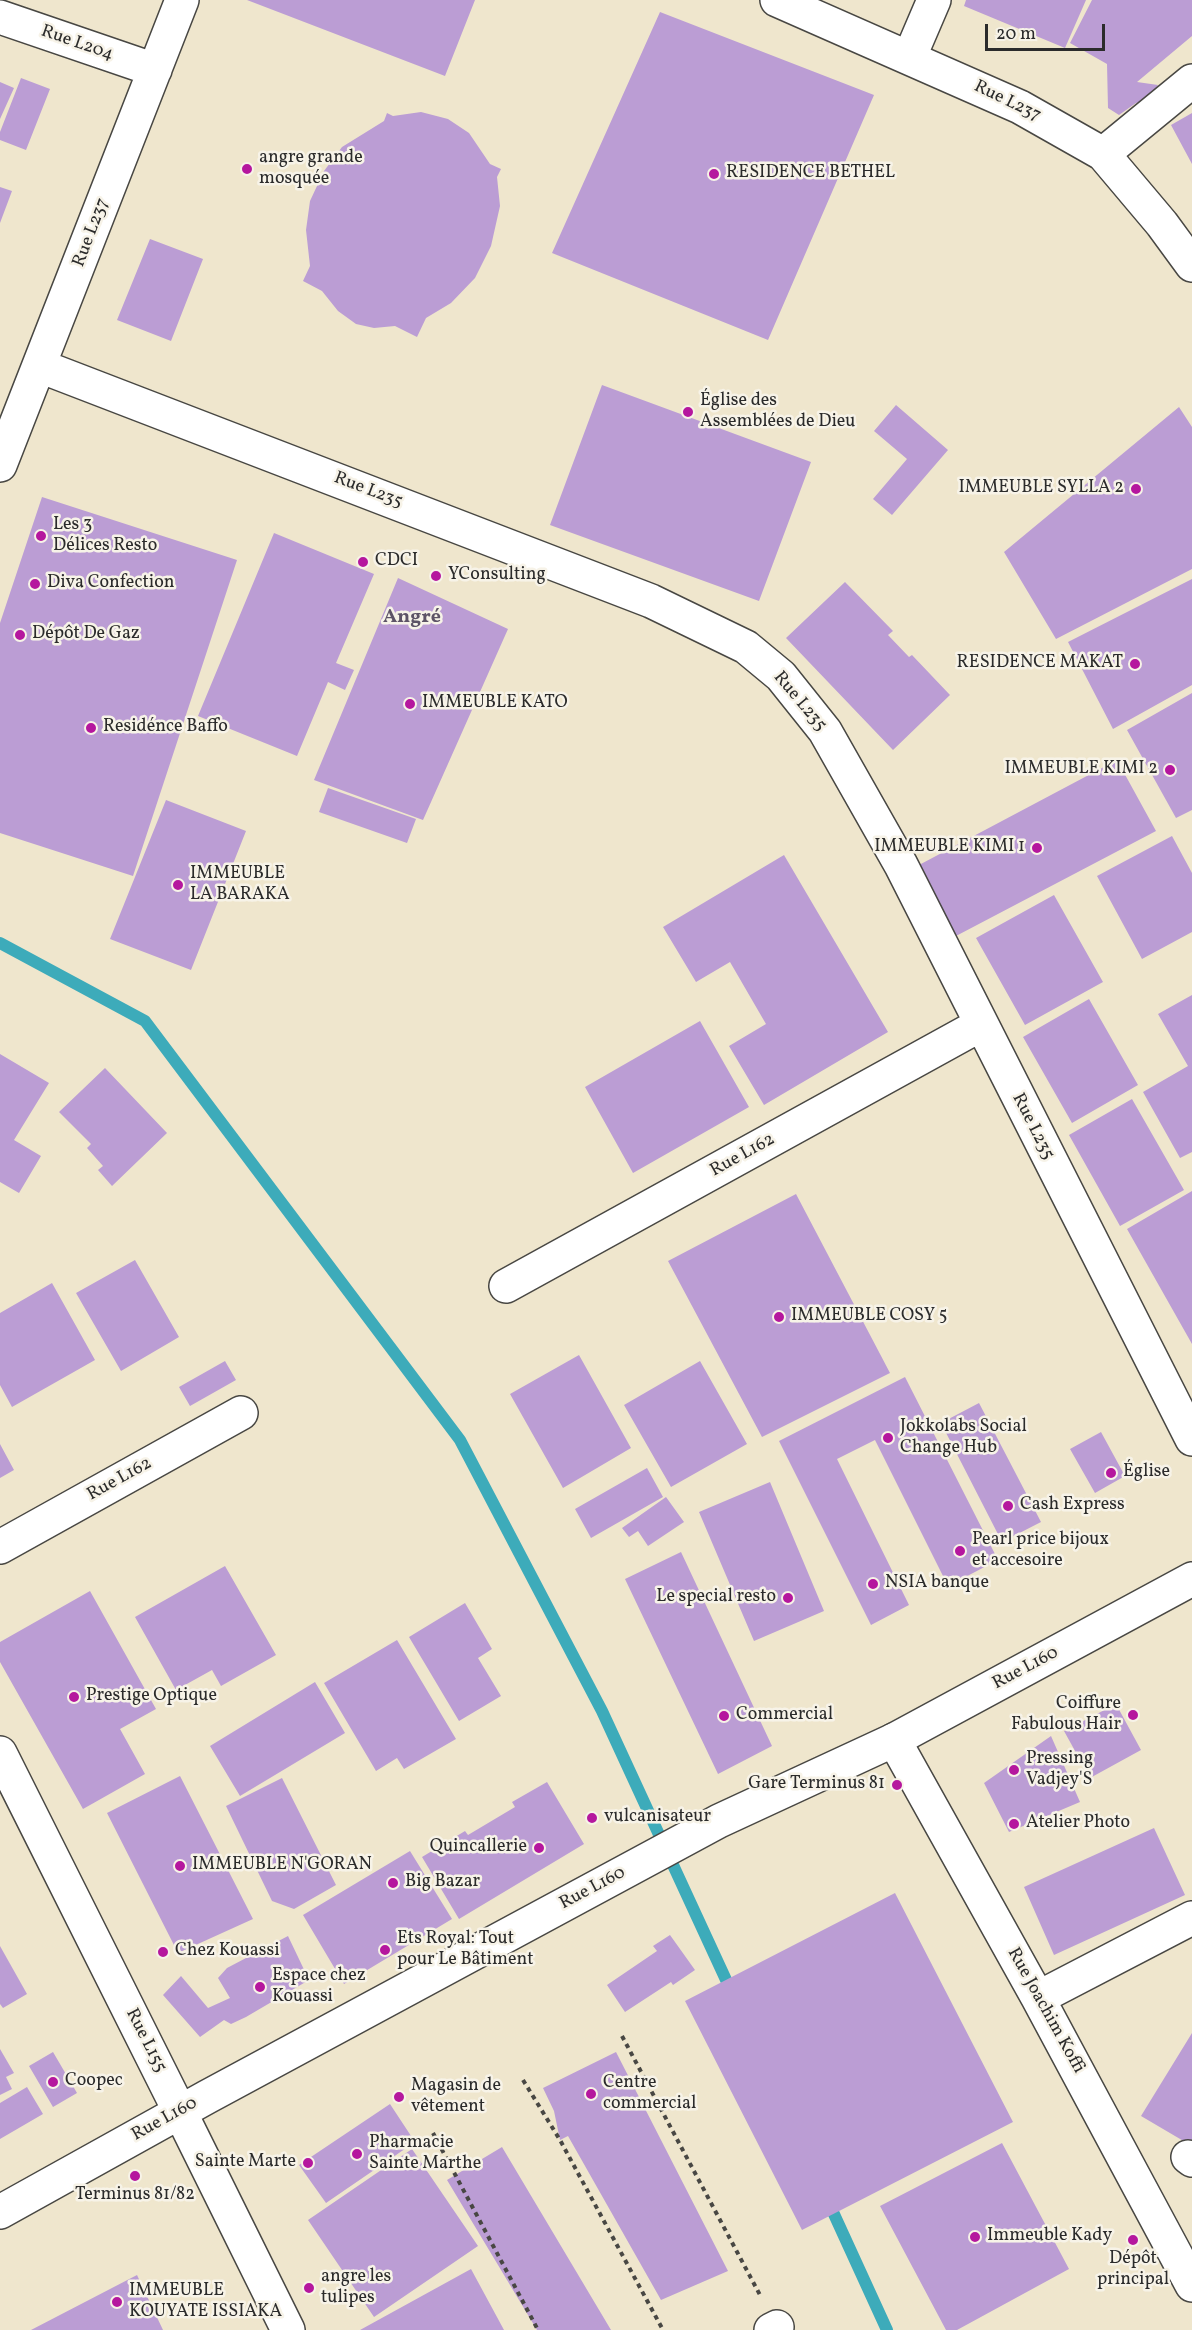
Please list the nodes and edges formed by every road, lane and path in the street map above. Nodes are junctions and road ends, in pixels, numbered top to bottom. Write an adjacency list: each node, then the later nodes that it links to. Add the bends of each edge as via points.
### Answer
1 (182, 0): 6 (street, Rue L237)
2 (777, 0): 5 (street, Rue L237)
3 (934, 0): 5 (street)
4 (0, 17): 6 (street, Rue L204)
5 (910, 56): 8 (street, Rue L237, via 1020,107)
6 (155, 70): 10 (street, Rue L237)
7 (1192, 81): 8 (street)
8 (1103, 154): 9 (street, Rue L237)
9 (1192, 265)
10 (40, 366): 11 (street, Rue L237); 12 (street, Rue L235, via 641,597 746,647 782,676 825,731 901,865)
11 (0, 465)
12 (980, 1025): 13 (street, Rue L162); 15 (street, Rue L235)
13 (506, 1286)
14 (241, 1413): 16 (street, Rue L162)
15 (1192, 1439)
16 (0, 1547)
17 (1192, 1579): 18 (street, Rue L160)
18 (894, 1740): 21 (street, Rue Joachim Koffi); 24 (street, Rue L160, via 719,1821)
19 (0, 1753): 24 (street, Rue L155)
20 (1192, 1918): 21 (street)
21 (1038, 1998): 27 (street, Rue Joachim Koffi)
22 (622, 2036): 28 (path)
23 (523, 2080): 31 (path)
24 (180, 2112): 26 (street, Rue L160); 29 (street, Rue L155)
25 (433, 2133): 30 (path)
26 (0, 2212)
27 (1192, 2285)
28 (774, 2328)
29 (288, 2330)
30 (538, 2330)
31 (663, 2330)

